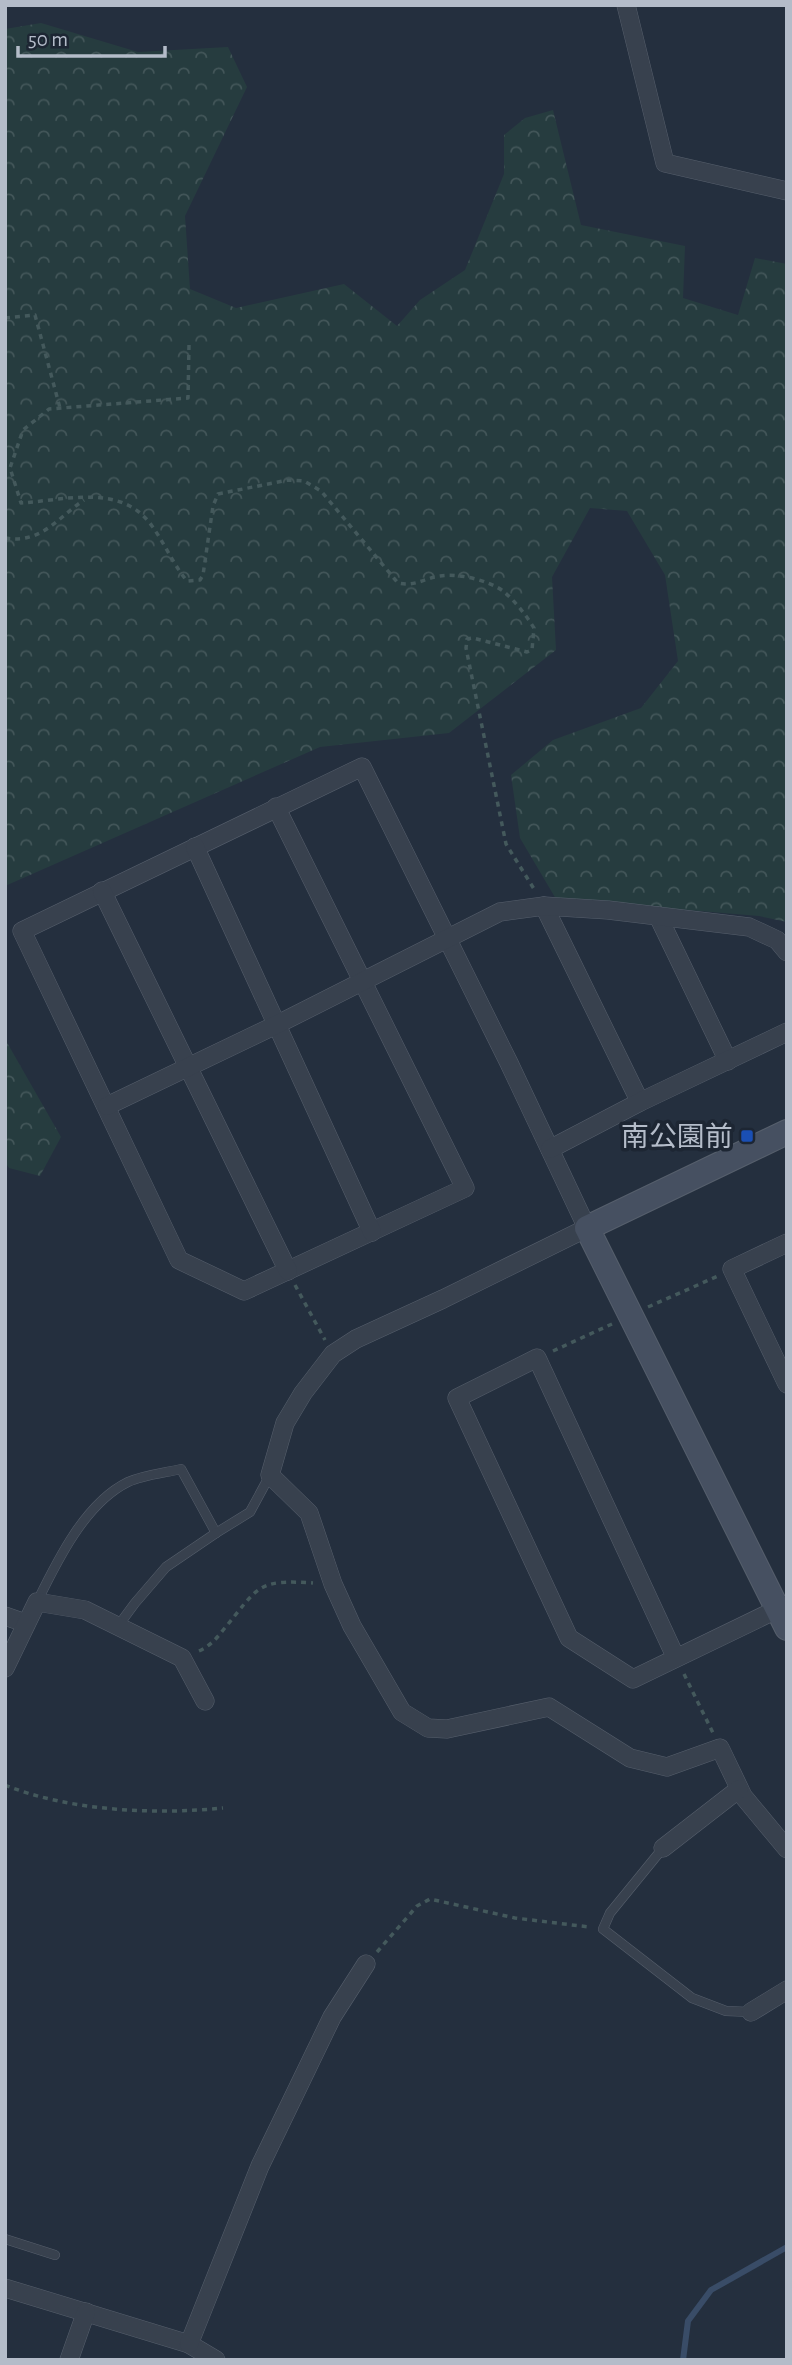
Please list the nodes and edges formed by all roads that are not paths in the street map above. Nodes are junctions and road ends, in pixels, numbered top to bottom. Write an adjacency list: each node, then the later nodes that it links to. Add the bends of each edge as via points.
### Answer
1 (626, 5): 2 (street, via 664,163)
2 (787, 191)
3 (276, 807): 4 (street); 8 (street, via 362,767); 10 (street)
4 (195, 847): 5 (street); 11 (street)
5 (103, 891): 14 (street); 16 (street, via 22,931)
6 (544, 906): 7 (street); 8 (street, via 500,912); 15 (street)
7 (658, 916): 9 (street, via 749,927 777,940); 13 (street)
8 (447, 938): 10 (street); 18 (street)
9 (787, 952)
10 (362, 980): 11 (street); 20 (street, via 464,1188)
11 (278, 1024): 14 (street); 20 (street)
12 (787, 1032): 13 (street)
13 (728, 1061): 15 (street)
14 (189, 1066): 16 (street); 22 (street)
15 (640, 1102): 18 (street)
16 (107, 1106): 22 (street, via 179,1260 244,1292)
17 (787, 1132): 19 (street)
18 (550, 1149): 19 (street)
19 (587, 1228): 24 (street, via 332,1354 285,1423); 27 (street)
20 (372, 1232): 22 (street)
21 (787, 1242): 23 (street, via 732,1269)
22 (288, 1271)
23 (787, 1384)
24 (270, 1475): 25 (lane, via 250,1513); 34 (street, via 309,1513 352,1626 402,1712 428,1728 447,1729 548,1707 630,1758 667,1767 720,1748)
25 (216, 1533): 26 (lane, via 181,1469 129,1481 106,1496 64,1547); 30 (lane, via 166,1567)
26 (37, 1602): 29 (street); 30 (street, via 85,1610)
27 (783, 1614): 31 (street)
28 (5, 1616): 29 (street)
29 (25, 1623): 32 (street)
30 (118, 1626): 33 (street, via 182,1658)
31 (676, 1658): 31 (street, via 537,1358 457,1398 569,1638 633,1679)
32 (5, 1668)
33 (205, 1701)
34 (739, 1789): 35 (street); 36 (street)
35 (663, 1848): 39 (lane, via 603,1928 692,1998 726,2011)
36 (787, 1849)
37 (366, 1964): 44 (street, via 332,2017 260,2166)
38 (787, 1990): 39 (street)
39 (751, 2012)
40 (5, 2239): 41 (lane)
41 (55, 2255)
42 (5, 2288): 43 (street)
43 (86, 2312): 44 (street); 45 (street)
44 (189, 2344): 46 (street)
45 (69, 2360)
46 (216, 2360)

